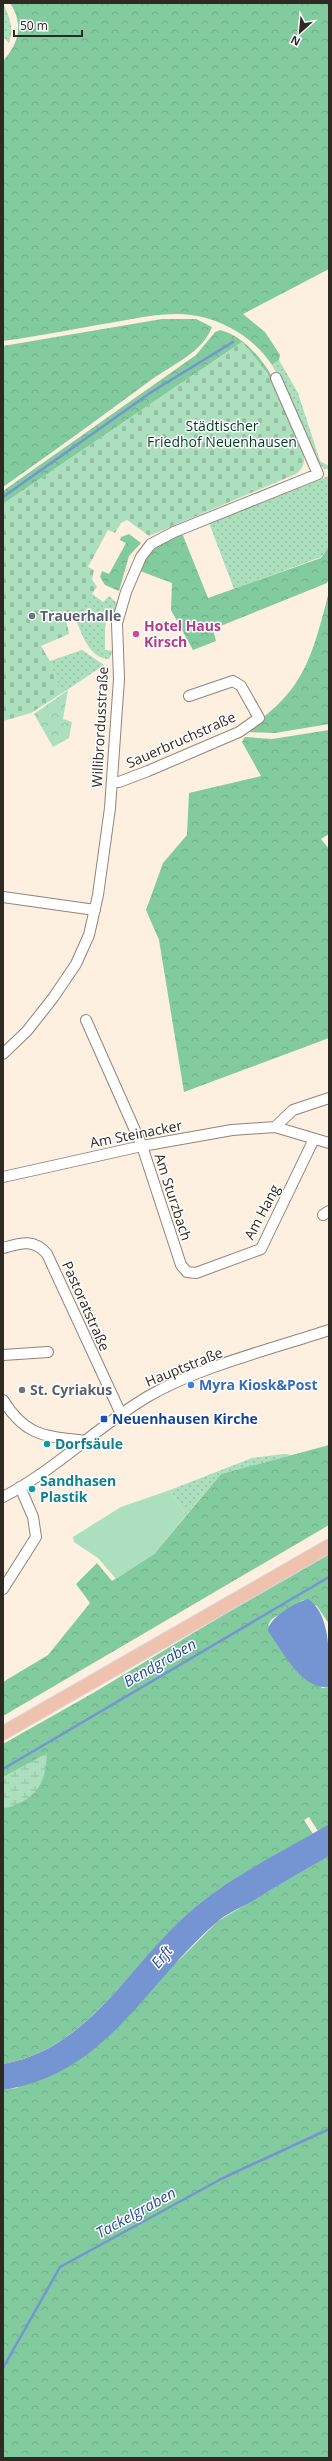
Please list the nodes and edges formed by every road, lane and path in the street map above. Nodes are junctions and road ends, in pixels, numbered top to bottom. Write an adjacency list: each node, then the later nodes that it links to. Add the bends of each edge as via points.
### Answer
1 (276, 378): 3 (street, Willibrordusstraße, via 318,474 174,532 151,544 144,552 131,578 117,623 119,679)
2 (189, 696): 3 (street, Sauerbruchstraße, via 233,681 241,686 259,718 239,732 148,771 119,782)
3 (112, 782): 5 (street, Willibrordusstraße)
4 (3, 897): 5 (street)
5 (95, 910): 7 (street, Willibrordusstraße, via 85,946 70,974 34,1022)
6 (86, 1020): 12 (street, Am Sturzbach)
7 (3, 1054)
8 (329, 1098): 9 (street, via 293,1110)
9 (275, 1127): 10 (street, Am Steinacker); 12 (street, Am Steinacker, via 225,1131)
10 (314, 1139): 11 (street, Am Steinacker); 15 (street, Am Hang, via 261,1249 196,1273)
11 (329, 1143)
12 (142, 1146): 13 (street, Am Steinacker); 15 (street, Am Sturzbach, via 180,1262)
13 (3, 1176)
14 (3, 1248): 20 (street, Pastoratstraße, via 28,1242 37,1245 47,1254)
15 (186, 1271)
16 (329, 1330): 20 (street, Hauptstraße, via 188,1378 152,1394)
17 (48, 1352): 18 (street)
18 (3, 1355)
19 (3, 1400): 21 (street, via 16,1419 28,1429 45,1435)
20 (121, 1414): 21 (street, Hauptstraße)
21 (86, 1441): 22 (street, Hauptstraße)
22 (20, 1487): 23 (street, Hauptstraße); 25 (street, via 34,1522 35,1542)
23 (3, 1497)
24 (329, 1546): 26 (main road)
25 (3, 1590)
26 (3, 1733)

